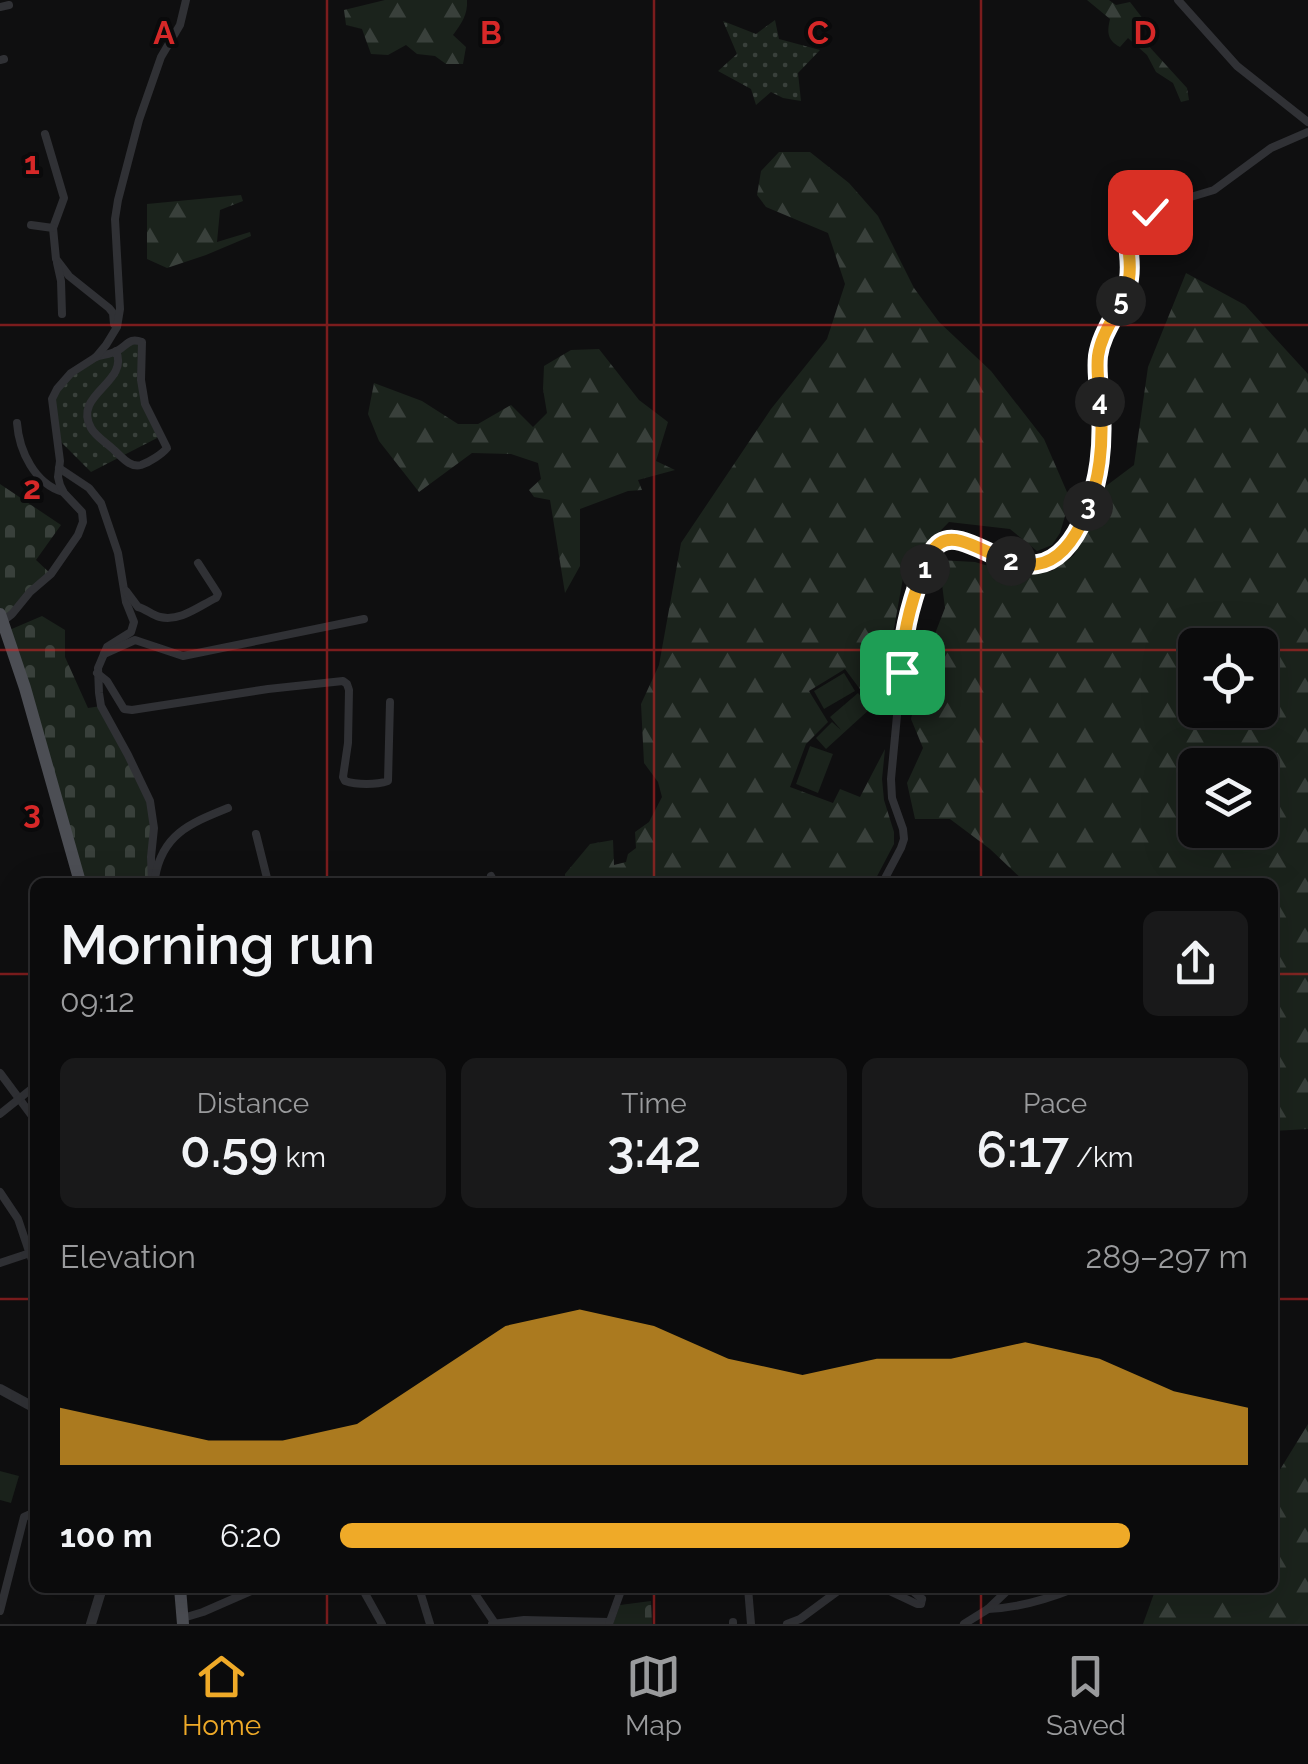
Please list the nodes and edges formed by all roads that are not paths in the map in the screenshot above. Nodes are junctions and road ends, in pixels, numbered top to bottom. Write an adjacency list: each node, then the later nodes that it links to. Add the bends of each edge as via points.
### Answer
1 (186, 0): 10 (street, via 161,57 118,200 120,309)
2 (1178, 0): 3 (street, via 1236,66)
3 (1308, 122)
4 (1308, 132): 29 (street, via 1271,148 1214,190 1146,214 1131,229 1128,281 1098,358 1099,472 1084,518 1059,554 1024,564 948,540 929,556 905,631 892,760 892,798 904,839)
5 (45, 134): 7 (street, via 64,198)
6 (31, 226): 7 (street)
7 (53, 228): 8 (street)
8 (56, 258): 9 (street); 10 (street, via 110,308)
9 (62, 314)
10 (112, 336): 12 (street)
11 (116, 352): 11 (street, via 128,341 142,342 145,404 167,444 143,464 132,465 92,429 88,416 90,403 118,371); 12 (street)
12 (96, 356): 14 (street, via 72,372 52,399)
13 (17, 423): 15 (street, via 20,445 42,481)
14 (59, 468): 15 (street); 17 (street, via 101,503)
15 (64, 492): 19 (street, via 82,512 80,532 51,574)
16 (198, 563): 17 (street, via 218,596 184,616 140,608)
17 (124, 587): 20 (street, via 134,627)
18 (364, 620): 20 (street, via 183,656 135,640)
19 (2, 622): 25 (main road)
20 (104, 654): 21 (street)
21 (97, 674): 22 (street, via 124,709 132,710 343,681 349,690 342,777 351,783 388,781); 26 (street, via 101,706 150,801)
22 (390, 702)
23 (228, 808): 27 (street, via 183,829 161,854)
24 (256, 834): 28 (street)
25 (79, 878)
26 (153, 878)
27 (154, 878)
28 (267, 878)
29 (884, 878)
30 (0, 1074): 32 (street)
31 (30, 1090): 32 (street)
32 (18, 1099): 33 (street); 34 (street)
33 (0, 1114)
34 (30, 1114)
35 (0, 1192): 36 (street)
36 (30, 1253): 37 (street)
37 (0, 1263)
38 (0, 1389): 39 (street)
39 (30, 1405)
40 (30, 1514): 55 (street)
41 (100, 1593): 59 (street)
42 (180, 1593): 56 (main road)
43 (247, 1593): 56 (street)
44 (365, 1593): 60 (street)
45 (421, 1593): 61 (street)
46 (474, 1593): 57 (street)
47 (620, 1593): 58 (street)
48 (749, 1593): 62 (street)
49 (835, 1593): 63 (street)
50 (894, 1593): 51 (street, via 921,1604)
51 (915, 1593)
52 (1005, 1593): 54 (street)
53 (1062, 1593): 54 (street)
54 (988, 1609): 64 (street); 65 (street)
55 (0, 1610)
56 (183, 1621)
57 (493, 1623): 58 (street)
58 (609, 1623)
59 (91, 1624)
60 (382, 1624)
61 (430, 1624)
62 (751, 1624)
63 (787, 1624)
64 (964, 1624)
65 (980, 1624)

